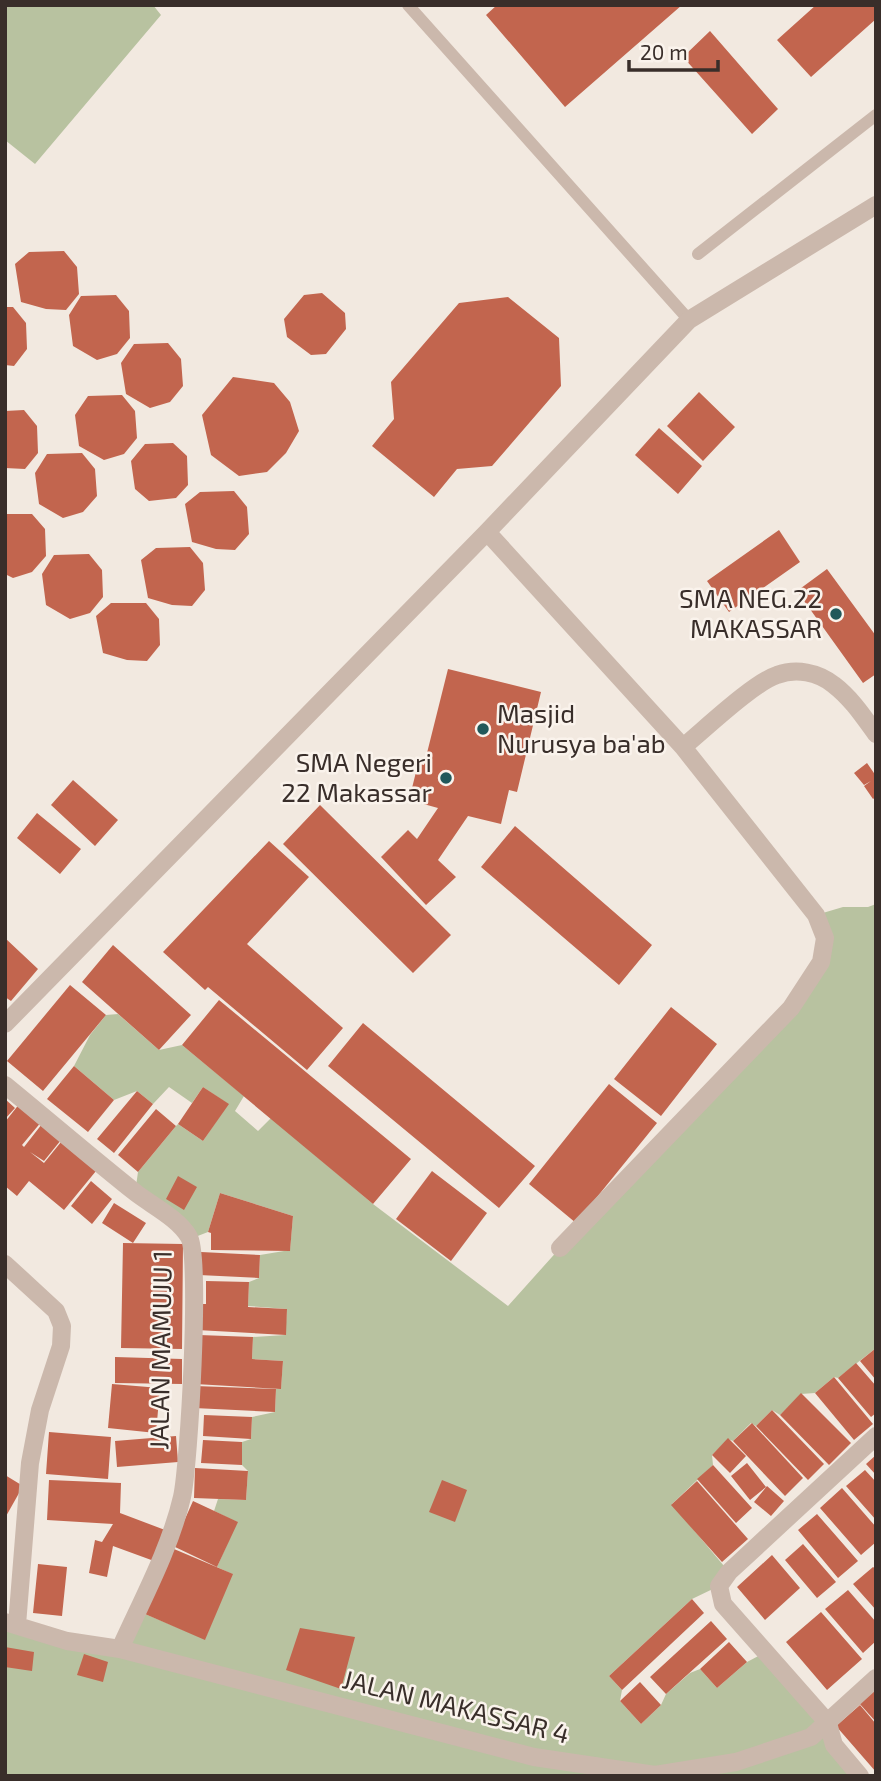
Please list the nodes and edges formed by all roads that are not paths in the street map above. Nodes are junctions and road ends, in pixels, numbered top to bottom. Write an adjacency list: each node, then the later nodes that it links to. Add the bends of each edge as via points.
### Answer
1 (408, 5): 5 (lane)
2 (876, 115): 4 (lane)
3 (876, 205): 5 (street)
4 (698, 254)
5 (689, 320): 6 (street)
6 (487, 532): 8 (street); 9 (street)
7 (876, 734): 8 (street, via 832,682 802,671 776,675)
8 (683, 747): 11 (street, via 816,915 825,938 821,961 791,1008)
9 (5, 1024)
10 (5, 1085): 15 (street, JALAN MAMUJU 1, via 183,1229 194,1253 182,1495 172,1530)
11 (560, 1248)
12 (5, 1264): 14 (street, via 56,1311 62,1326 61,1346 40,1410 30,1463)
13 (876, 1436): 17 (street, via 719,1586 723,1604)
14 (11, 1624): 15 (street, JALAN MAKASSAR 4, via 67,1641)
15 (120, 1649): 17 (street, JALAN MAKASSAR 4, via 534,1757 655,1775 736,1762 811,1737)
16 (876, 1678): 17 (street, JALAN MAKASSAR 4)
17 (828, 1723): 18 (street, via 834,1745)
18 (860, 1776)

